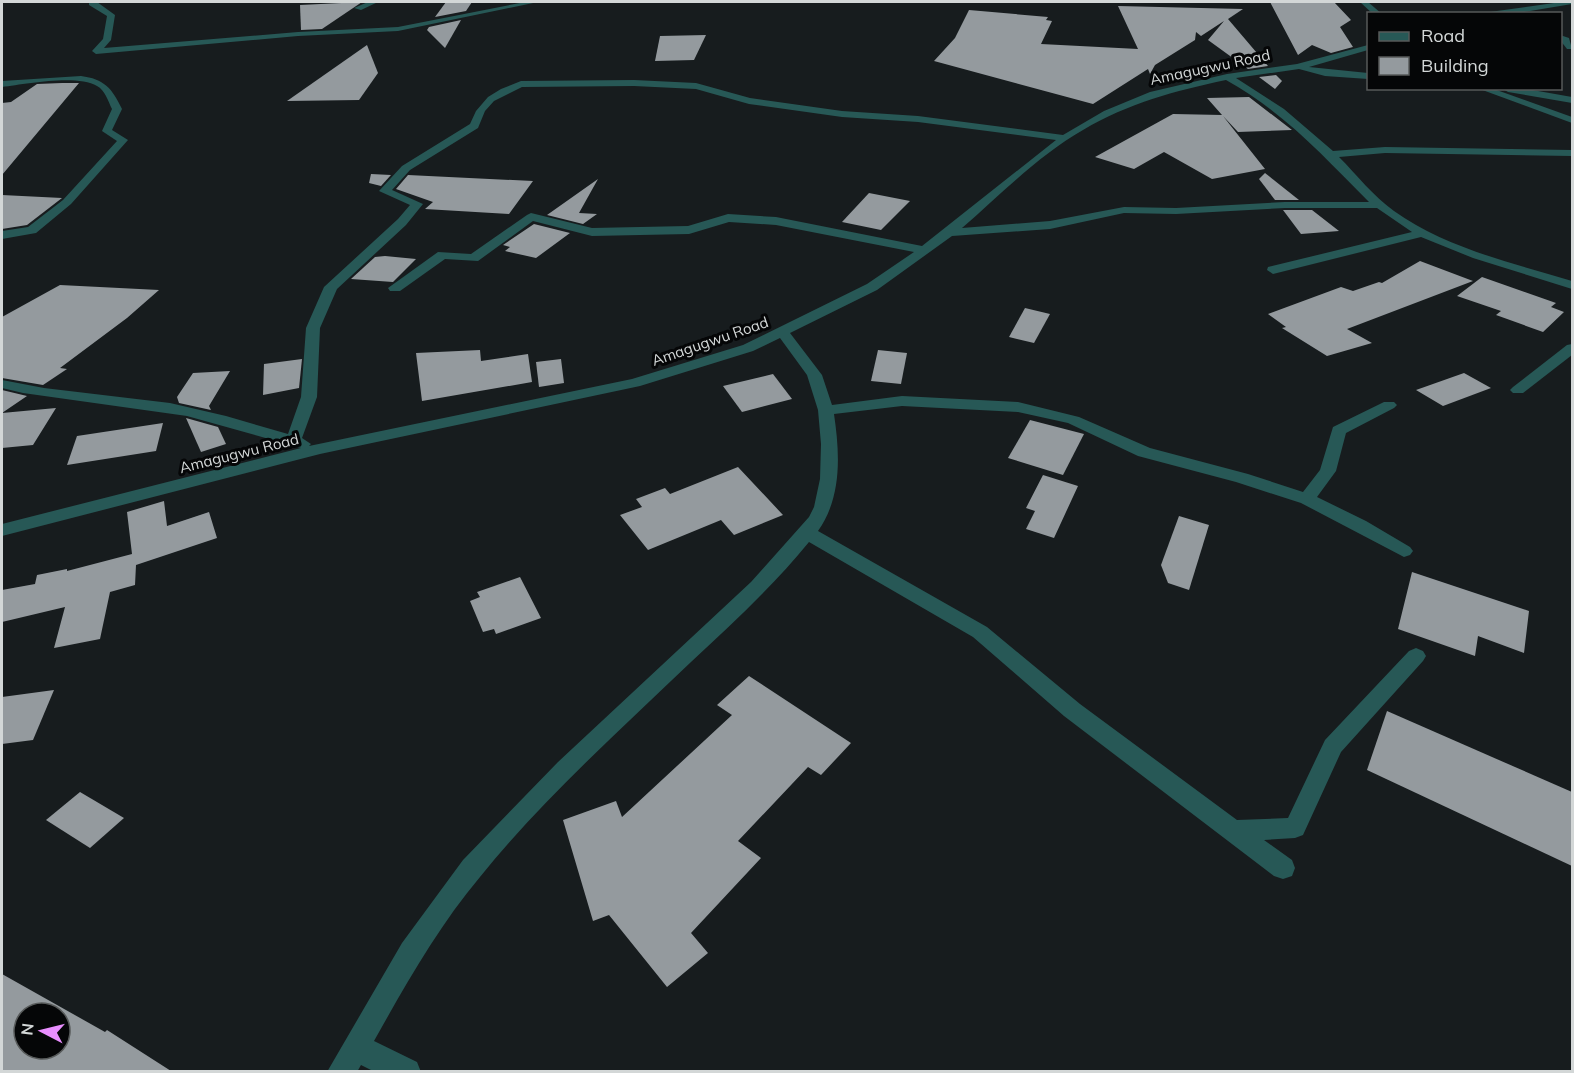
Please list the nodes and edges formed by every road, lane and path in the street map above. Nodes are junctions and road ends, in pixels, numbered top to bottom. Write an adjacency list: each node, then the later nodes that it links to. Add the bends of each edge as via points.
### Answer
1 (94, 2): 3 (street, via 111,15 107,39 96,51 398,29)
2 (374, 2): 6 (street)
3 (534, 2)
4 (1364, 2): 7 (street)
5 (1571, 2): 8 (street)
6 (358, 8)
7 (1376, 12)
8 (1497, 12)
9 (1562, 38): 10 (street)
10 (1570, 47)
11 (1367, 48): 12 (street, Amagugwu Road)
12 (1298, 67): 13 (street); 14 (street, Amagugwu Road)
13 (1367, 76)
14 (1227, 77): 20 (street, Amagugwu Road, via 1153,94 1107,113); 22 (street, via 1279,110)
15 (2, 84): 26 (street, via 97,81 108,89 117,109 107,131 123,140 67,202 32,230)
16 (1487, 90): 19 (street)
17 (1515, 90): 18 (street)
18 (1572, 100)
19 (1572, 120)
20 (1066, 138): 24 (street, Amagugwu Road); 37 (street, via 749,101 696,86 521,84 507,89 480,109 474,126 406,168 385,191 417,204 331,287 313,328 309,397)
21 (1572, 153): 22 (street, via 1385,150)
22 (1330, 154): 23 (street)
23 (1380, 205): 24 (street, via 1124,210 1050,225); 25 (street)
24 (950, 233): 27 (street, Amagugwu Road)
25 (1422, 233): 28 (street); 29 (street)
26 (2, 235)
27 (923, 250): 30 (street, via 776,221 728,218 689,230 592,232 531,217 474,258 442,255); 31 (street, Amagugwu Road, via 872,287)
28 (1273, 270)
29 (1572, 285)
30 (394, 288)
31 (783, 333): 36 (street, via 800,351 819,384); 38 (street, Amagugwu Road, via 635,383)
32 (1572, 348): 34 (street)
33 (2, 384): 37 (street, via 55,396 170,408)
34 (1518, 390)
35 (1389, 405): 39 (street, via 1339,430 1328,471)
36 (825, 411): 39 (street, via 902,401 1018,407 1073,420 1144,452); 41 (street, via 830,467 827,491 815,524)
37 (293, 441): 38 (street)
38 (319, 449): 40 (street, Amagugwu Road)
39 (1307, 498): 42 (street)
40 (2, 530)
41 (807, 533): 44 (street, via 980,632 1072,710); 46 (street, via 774,572 630,707 493,844 447,898)
42 (1404, 551)
43 (1416, 656): 44 (street, via 1333,746 1295,828)
44 (1231, 831): 45 (street)
45 (1283, 868)
46 (355, 1047): 47 (street); 48 (street)
47 (341, 1071)
48 (406, 1071)

